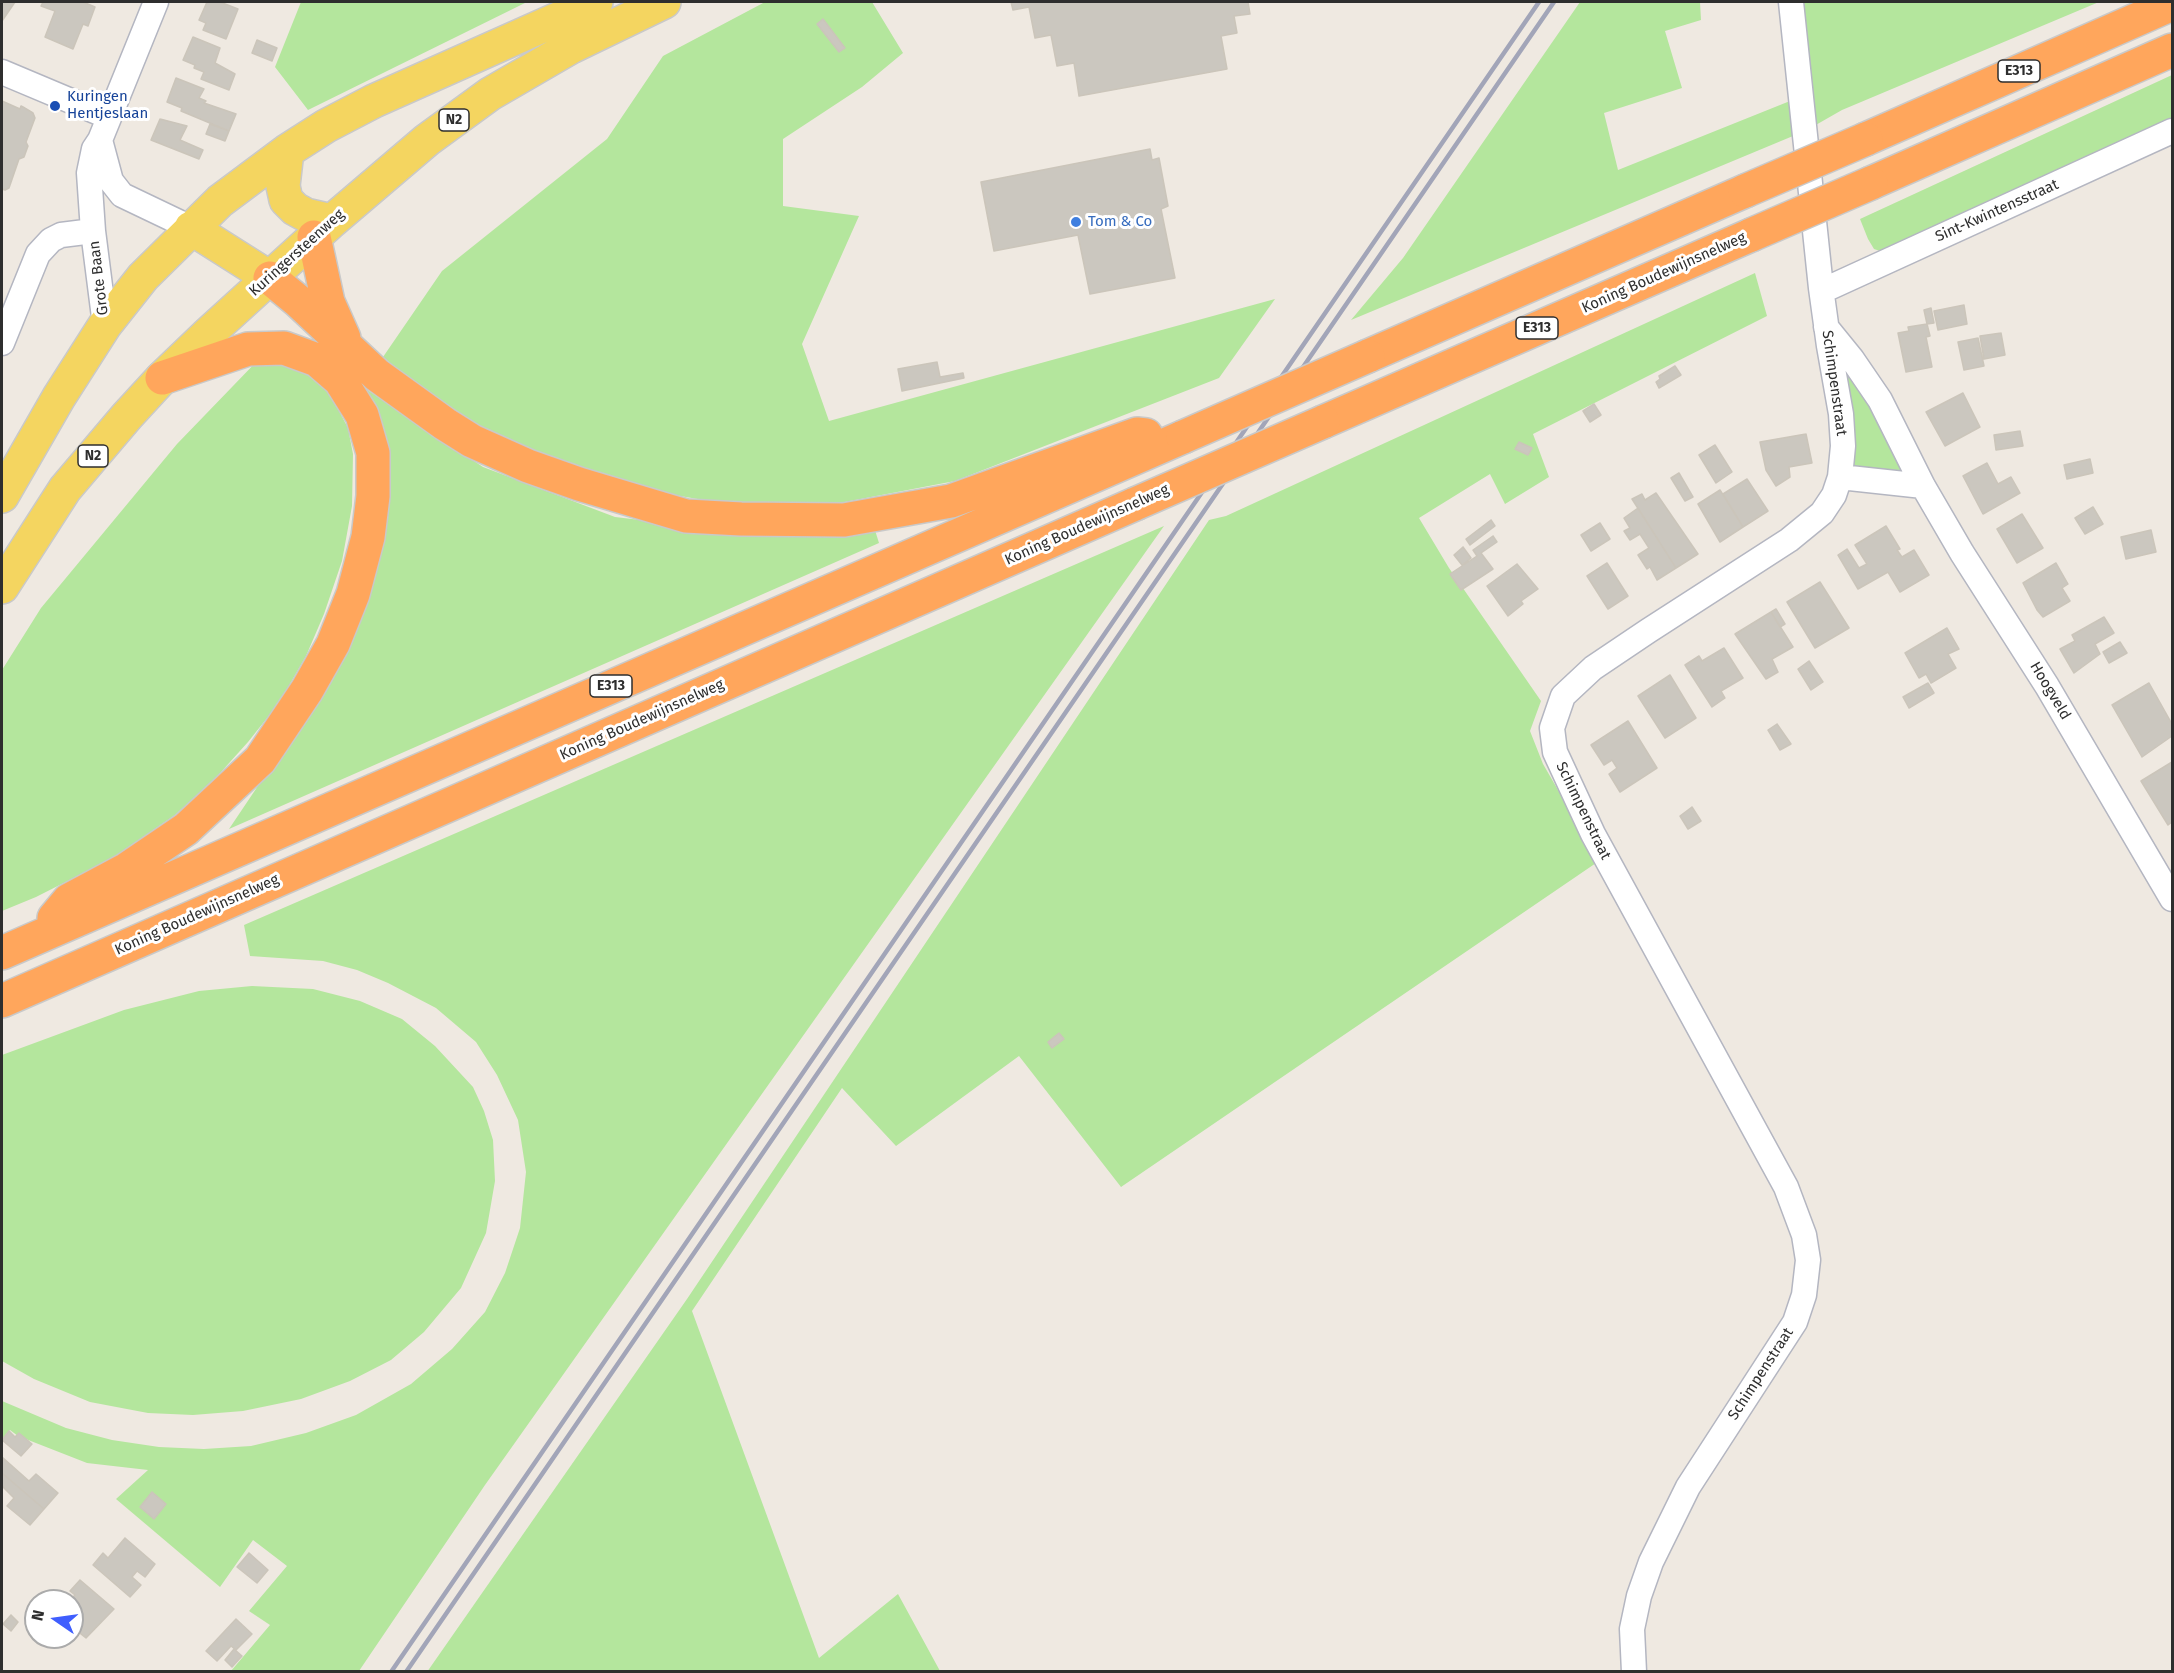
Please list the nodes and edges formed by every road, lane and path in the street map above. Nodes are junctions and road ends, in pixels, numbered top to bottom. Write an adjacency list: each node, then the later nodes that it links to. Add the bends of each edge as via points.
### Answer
1 (156, 2): 8 (street, Grote Baan)
2 (596, 2): 11 (main road, via 374,101)
3 (664, 2): 13 (main road, Kuringersteenweg / N2, via 571,47 490,94 427,140)
4 (1791, 2): 16 (street, Schimpenstraat)
5 (2172, 4): 22 (highway, E313, bridge)
6 (2172, 50): 30 (highway, Koning Boudewijnsnelweg / E313, bridge)
7 (2, 72): 8 (street)
8 (109, 117): 10 (street, Grote Baan)
9 (2172, 131): 16 (street, Sint-Kwintensstraat)
10 (100, 140): 12 (street, via 111,181 122,195); 14 (street, Grote Baan, via 89,173)
11 (287, 151): 12 (main road); 13 (main road, via 283,186 286,200)
12 (191, 228): 15 (main road); 17 (main road, via 143,277)
13 (323, 229): 15 (main road, Kuringersteenweg / N2); 20 (highway, via 328,302)
14 (93, 231): 17 (street, Grote Baan); 19 (street, Grote Baan, via 61,235 38,254)
15 (270, 278): 20 (highway); 21 (main road, Kuringersteenweg / N2)
16 (1822, 291): 18 (street, Schimpenstraat)
17 (105, 325): 25 (main road)
18 (1826, 327): 23 (street, Schimpenstraat, via 1841,414); 24 (street, Hoogveld, via 1880,400)
19 (2, 343)
20 (346, 345): 22 (highway, via 377,375 472,441 579,484 686,516 844,520 951,501 1137,434)
21 (162, 378): 26 (main road, Kuringersteenweg / N2, via 65,489); 28 (highway, via 248,349 284,348 316,360 340,380 362,415 373,453 368,537 353,594 333,644 260,760 186,829 127,869 69,900)
22 (1183, 437): 28 (highway, E313)
23 (1840, 477): 24 (street); 31 (street, Schimpenstraat, via 1822,513 1789,540 1593,668 1563,696 1552,728 1555,752 1593,834 1786,1187 1804,1235 1808,1260 1804,1295 1795,1322 1688,1487 1651,1562 1632,1629)
24 (1923, 486): 27 (street, Hoogveld)
25 (2, 496)
26 (2, 587)
27 (2172, 899)
28 (39, 936): 29 (highway, E313)
29 (2, 953)
30 (2, 1001)
31 (1634, 1671)

